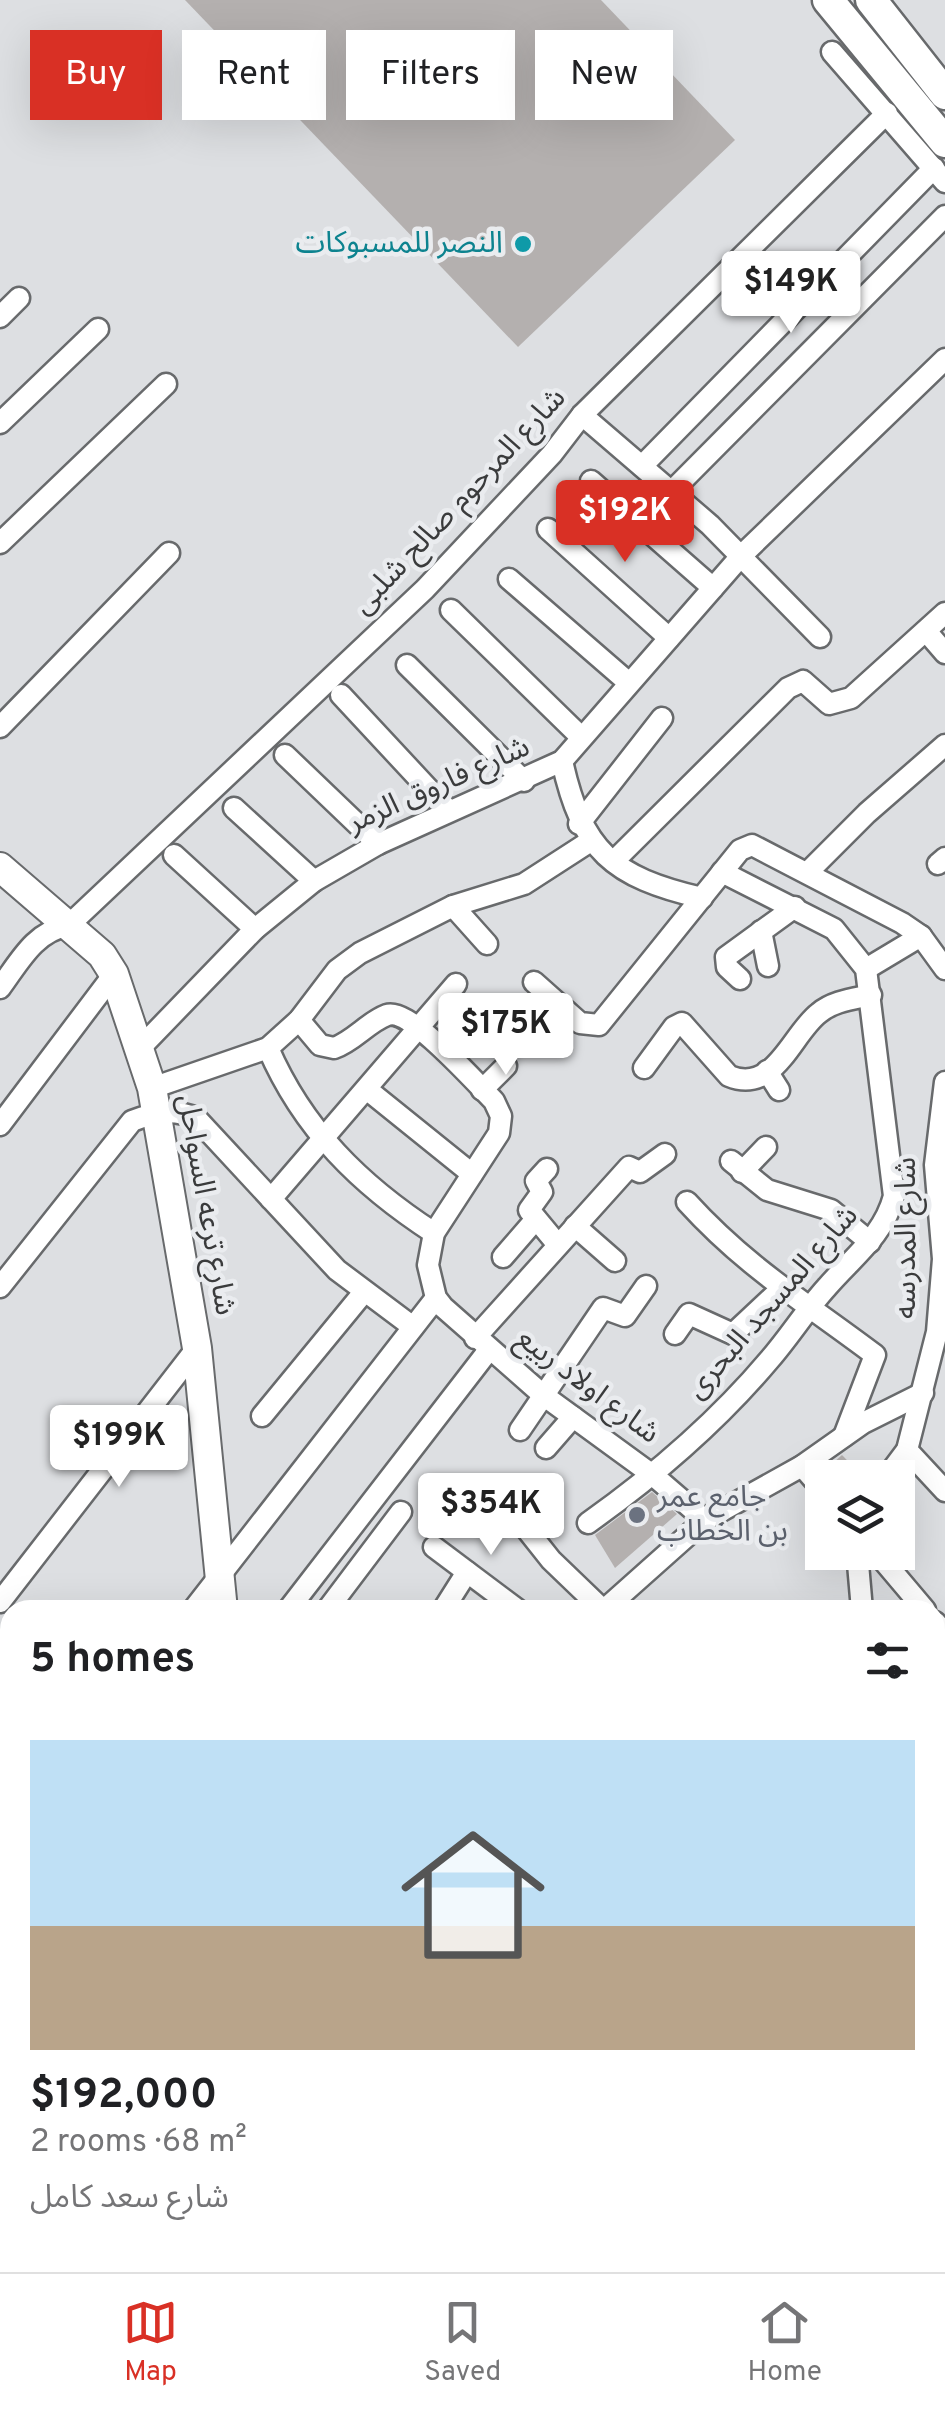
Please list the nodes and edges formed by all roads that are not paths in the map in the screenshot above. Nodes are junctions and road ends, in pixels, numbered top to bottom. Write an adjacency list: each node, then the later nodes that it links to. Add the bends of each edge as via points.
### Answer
1 (828, 0): 6 (main road)
2 (871, 0): 4 (main road)
3 (832, 52): 5 (street)
4 (945, 94)
5 (887, 113): 6 (street); 13 (street, شارع المرحوم صالح شلبى)
6 (941, 164): 15 (street)
7 (945, 216): 17 (street)
8 (20, 298): 9 (street)
9 (0, 317)
10 (98, 330): 14 (street)
11 (945, 359): 21 (street, شارع فاروق الزمر)
12 (166, 384): 19 (street)
13 (582, 415): 15 (street); 53 (street, شارع المرحوم صالح شلبى, via 425,590)
14 (0, 423)
15 (642, 466): 17 (street)
16 (591, 481): 23 (street)
17 (673, 490): 21 (street)
18 (548, 529): 27 (street)
19 (0, 544)
20 (170, 553): 34 (street)
21 (741, 556): 23 (street, شارع فاروق الزمر); 28 (street)
22 (508, 579): 31 (street)
23 (713, 588): 27 (street, شارع فاروق الزمر)
24 (451, 610): 35 (street)
25 (945, 613): 26 (street)
26 (926, 631): 29 (street); 45 (street, via 840,703 830,704 803,682 788,688)
27 (669, 638): 31 (street, شارع فاروق الزمر)
28 (820, 638)
29 (945, 652)
30 (408, 664): 39 (street)
31 (629, 683): 35 (street, شارع فاروق الزمر)
32 (342, 695): 41 (street)
33 (662, 718): 42 (street)
34 (0, 728)
35 (581, 737): 38 (street, شارع فاروق الزمر)
36 (945, 745): 47 (street)
37 (284, 755): 43 (street)
38 (562, 762): 39 (street, شارع فاروق الزمر); 42 (street)
39 (524, 781): 41 (street, شارع فاروق الزمر)
40 (234, 808): 49 (street)
41 (448, 810): 43 (street, شارع فاروق الزمر)
42 (584, 833): 45 (street); 51 (street, via 524,884)
43 (378, 844): 49 (street, شارع فاروق الزمر)
44 (174, 855): 54 (street)
45 (615, 860): 50 (street, via 660,888)
46 (0, 866): 53 (main road, شارع ترعه السواحل)
47 (809, 871): 48 (street, via 760,847 740,850); 56 (street)
48 (722, 872): 50 (street); 52 (street, شارع المسجد البحرى)
49 (314, 881): 54 (street, شارع فاروق الزمر)
50 (702, 898): 63 (street, via 599,1026 580,1023)
51 (453, 906): 57 (street); 67 (street, via 348,962)
52 (795, 907): 55 (street); 60 (street, شارع المسجد البحرى, via 834,929)
53 (69, 925): 61 (main road, شارع ترعه السواحل); 65 (street, شارع المرحوم صالح شلبى, via 37,938)
54 (255, 929): 69 (street, شارع فاروق الزمر)
55 (761, 931): 58 (street); 62 (street, via 726,956 726,967)
56 (921, 936): 59 (street); 60 (street)
57 (487, 944)
58 (768, 966)
59 (945, 968)
60 (866, 970): 66 (street, شارع المسجد البحرى)
61 (114, 974): 69 (main road, شارع ترعه السواحل); 80 (street)
62 (740, 979)
63 (534, 982)
64 (456, 984): 68 (street)
65 (0, 988)
66 (871, 995): 73 (street, via 820,1011 787,1056); 92 (street, شارع المسجد البحرى, via 894,1196)
67 (299, 1020): 68 (street, via 320,1044 334,1048 387,1015 400,1014); 70 (street)
68 (420, 1028): 75 (street); 77 (street)
69 (140, 1048): 78 (main road, شارع ترعه السواحل)
70 (268, 1048): 78 (street); 81 (street)
71 (506, 1066): 75 (street)
72 (644, 1068): 73 (street, via 682,1023 736,1080)
73 (767, 1071): 76 (street)
74 (945, 1082): 79 (street, شارع المدرسه)
75 (482, 1090): 86 (street, via 501,1116 499,1133)
76 (779, 1090)
77 (368, 1091): 81 (street); 86 (street)
78 (153, 1100): 87 (street, via 196,1118); 98 (street, via 112,1140); 107 (main road, شارع ترعه السواحل)
79 (943, 1108): 83 (street, شارع المدرسه)
80 (0, 1125)
81 (324, 1141): 87 (street); 91 (street, via 369,1186)
82 (766, 1147): 92 (street, via 736,1166 781,1197 831,1210)
83 (941, 1151): 95 (street, شارع المدرسه)
84 (665, 1154): 90 (street, via 640,1172 629,1167)
85 (546, 1169): 89 (street, via 529,1209)
86 (472, 1174): 91 (street)
87 (271, 1200): 100 (street)
88 (686, 1202): 99 (street)
89 (536, 1220): 93 (street); 94 (street)
90 (575, 1226): 93 (street); 96 (street)
91 (434, 1233): 101 (street, via 428,1265)
92 (870, 1242): 102 (street, شارع المسجد البحرى)
93 (558, 1245): 106 (street)
94 (503, 1257)
95 (944, 1259): 105 (street, شارع المدرسه)
96 (615, 1260)
97 (646, 1286): 109 (street, via 626,1316 603,1308)
98 (0, 1287)
99 (780, 1290): 102 (street); 104 (street, via 736,1332 702,1330 686,1315)
100 (364, 1292): 103 (street); 111 (street)
101 (436, 1298): 103 (street); 106 (street, شارع اولاد ربيع)
102 (808, 1309): 114 (street, via 876,1355); 120 (street, شارع المسجد البحرى, via 751,1380)
103 (412, 1327): 130 (street)
104 (675, 1334)
105 (941, 1335): 108 (street, شارع المدرسه)
106 (482, 1344): 109 (street, شارع اولاد ربيع); 134 (street)
107 (197, 1348): 130 (main road, شارع ترعه السواحل); 131 (street)
108 (925, 1385): 110 (street); 114 (street); 116 (street, شارع المدرسه)
109 (543, 1395): 112 (street, شارع اولاد ربيع); 113 (street)
110 (945, 1395)
111 (262, 1416)
112 (573, 1417): 115 (street); 120 (street, شارع اولاد ربيع)
113 (520, 1430)
114 (844, 1436): 118 (street)
115 (546, 1448)
116 (907, 1450): 117 (street); 121 (street)
117 (900, 1460)
118 (802, 1466): 119 (street); 124 (street)
119 (805, 1469)
120 (654, 1476): 124 (street, شارع اولاد ربيع); 125 (street, شارع المسجد البحرى)
121 (945, 1492)
122 (504, 1502): 138 (street)
123 (402, 1512): 135 (street)
124 (705, 1520): 139 (street)
125 (588, 1524)
126 (434, 1547): 129 (street)
127 (859, 1570): 140 (street)
128 (891, 1570): 141 (street)
129 (467, 1572): 136 (street); 137 (street)
130 (220, 1575): 132 (street); 133 (main road, شارع ترعه السواحل)
131 (2, 1600)
132 (200, 1600)
133 (221, 1600)
134 (295, 1600)
135 (340, 1600)
136 (449, 1600)
137 (505, 1600)
138 (593, 1600)
139 (614, 1600)
140 (861, 1600)
141 (917, 1600)

